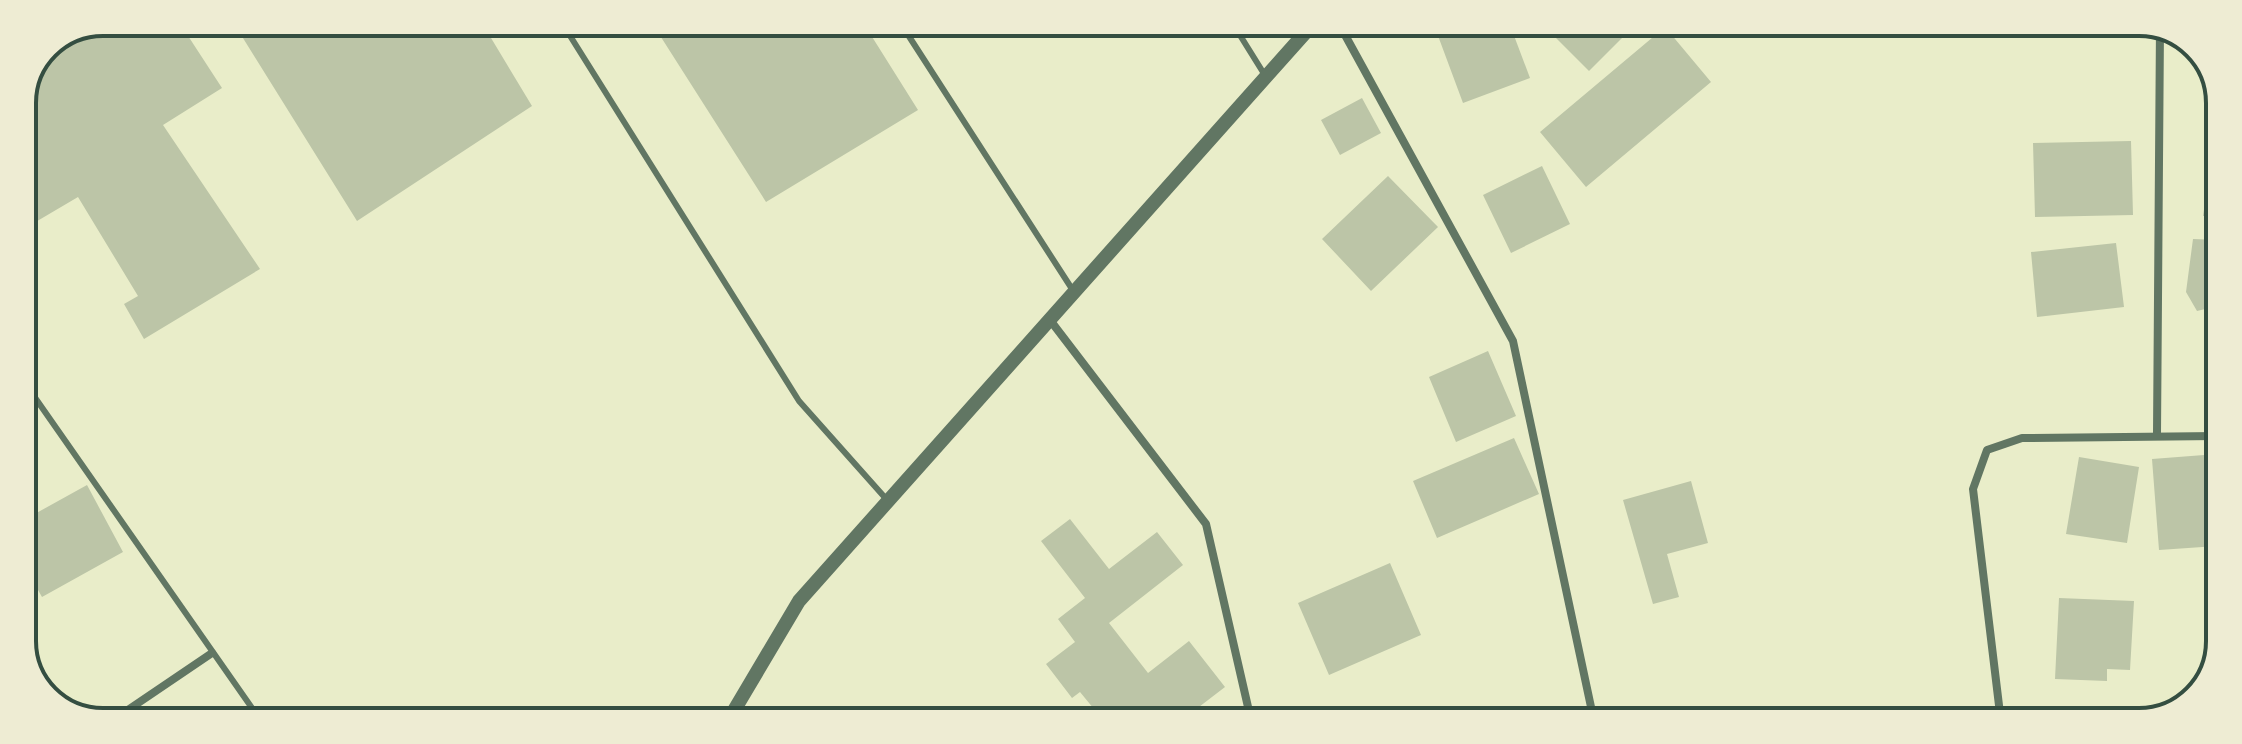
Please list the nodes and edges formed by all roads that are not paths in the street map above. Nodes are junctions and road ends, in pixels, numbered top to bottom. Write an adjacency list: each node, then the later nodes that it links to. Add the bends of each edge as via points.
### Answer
1 (570, 36): 13 (lane, via 799,401)
2 (909, 36): 8 (lane)
3 (1240, 36): 7 (lane)
4 (1302, 36): 7 (street)
5 (1346, 36): 19 (street, via 1513,341)
6 (2160, 40): 11 (street)
7 (1266, 77): 8 (street)
8 (1074, 292): 9 (street)
9 (1050, 320): 13 (street); 18 (street, via 1206,524)
10 (36, 399): 14 (lane)
11 (2157, 434): 12 (street); 20 (street, via 2022,438 1987,450 1973,489)
12 (2206, 436)
13 (888, 501): 17 (street, via 799,601)
14 (212, 653): 15 (street); 16 (lane)
15 (131, 708)
16 (252, 708)
17 (736, 708)
18 (1248, 708)
19 (1591, 708)
20 (1999, 708)

